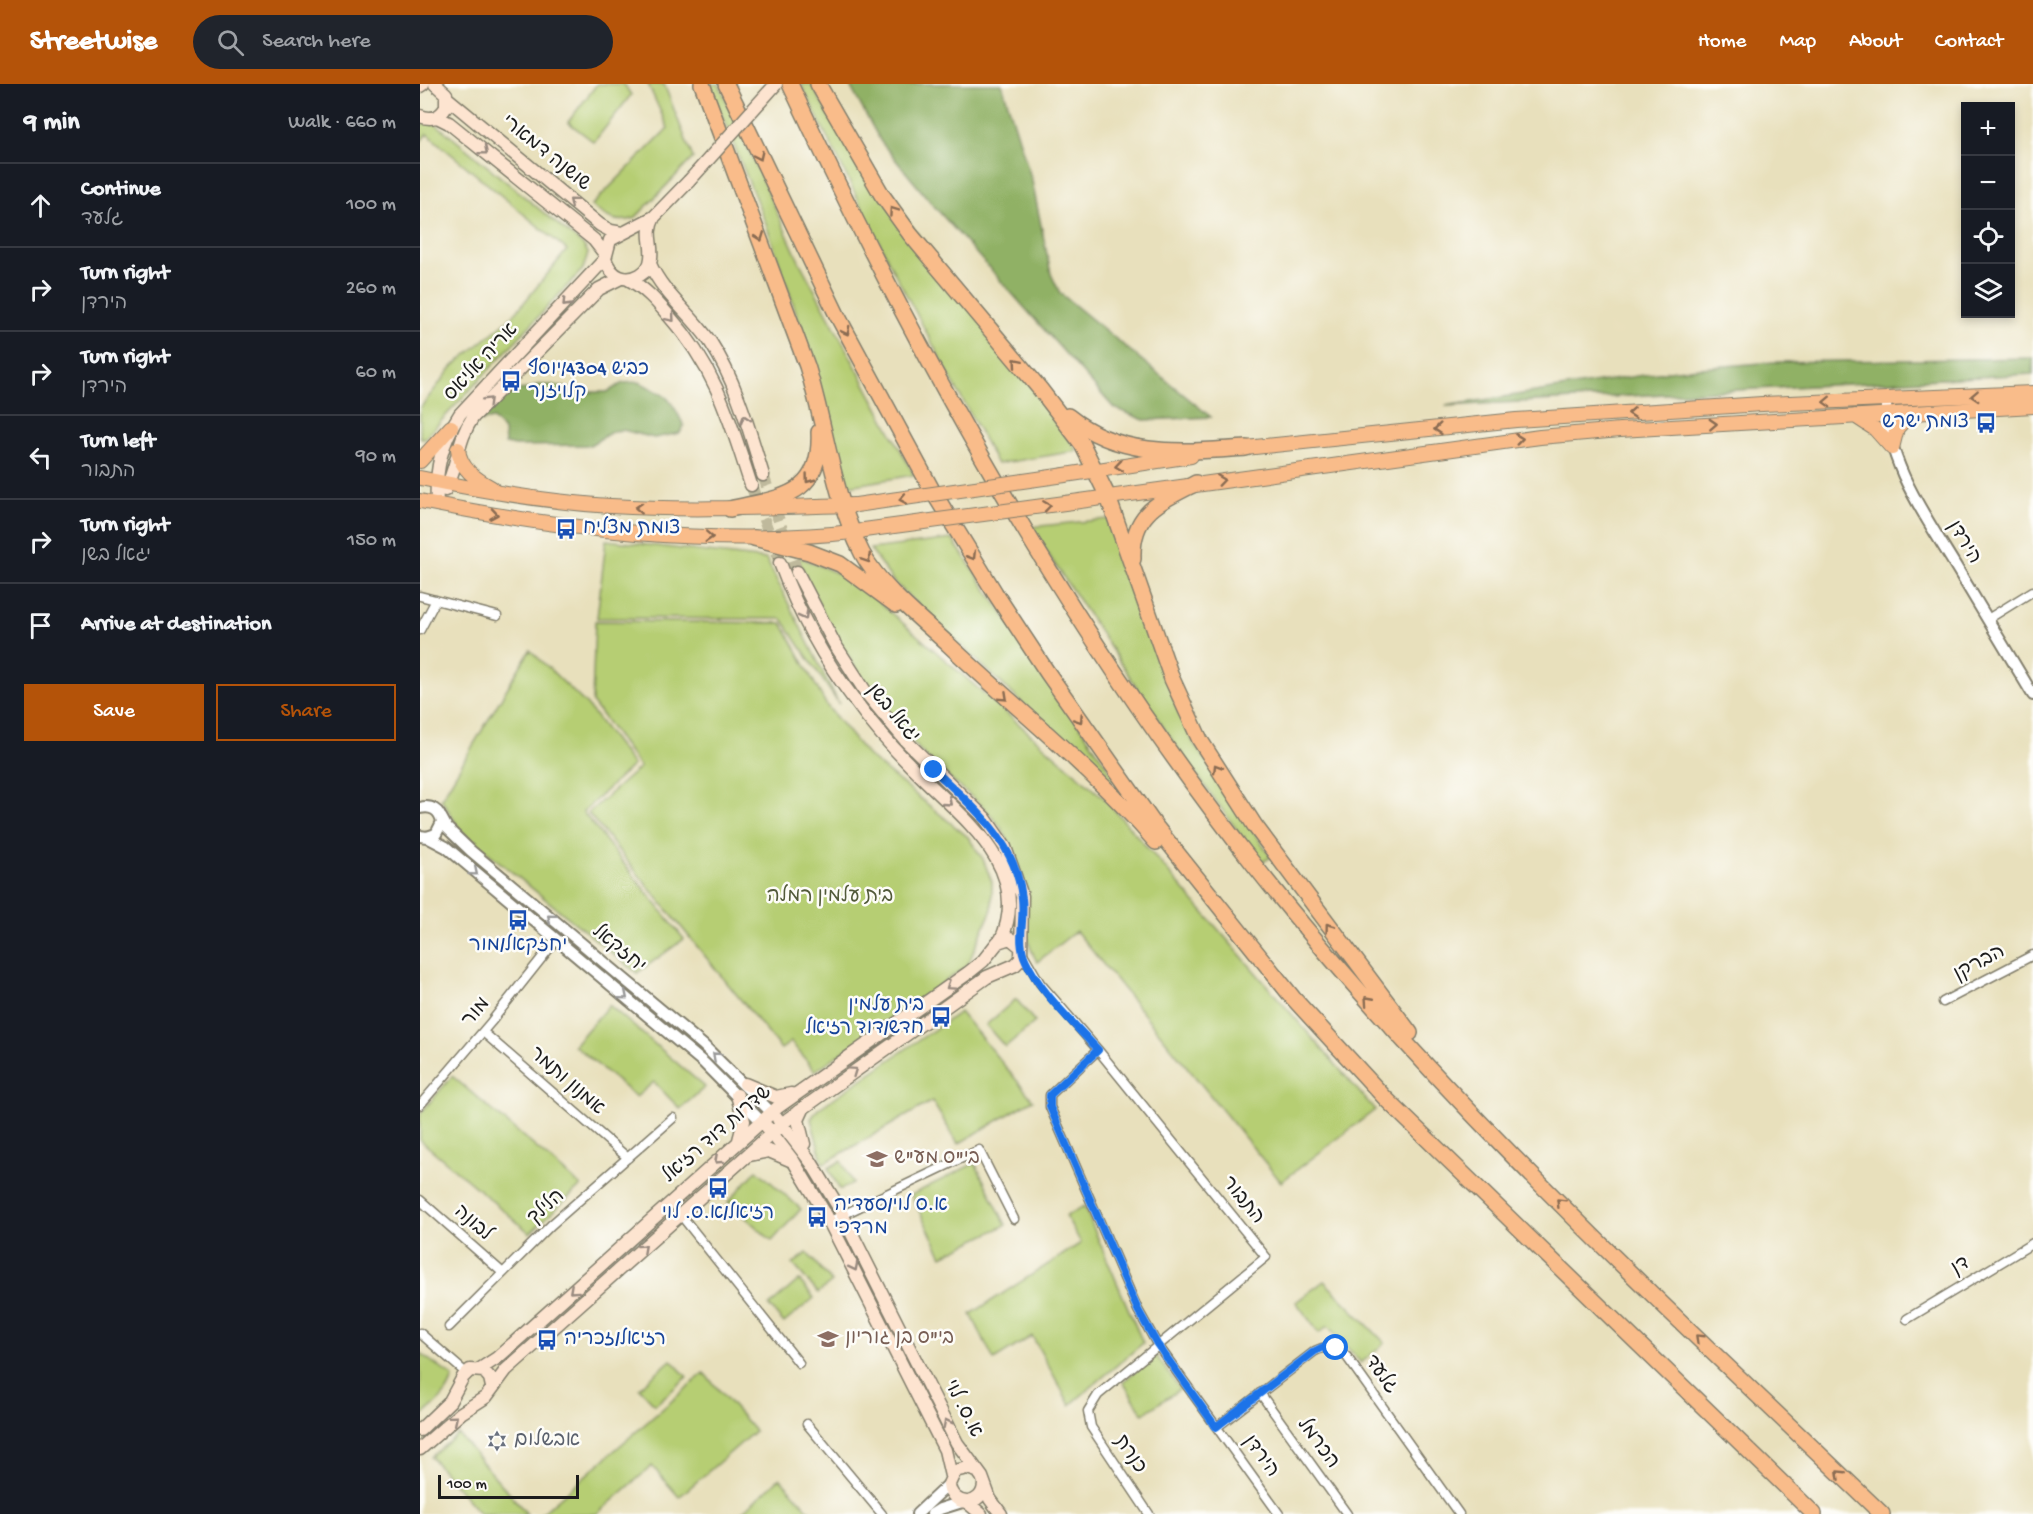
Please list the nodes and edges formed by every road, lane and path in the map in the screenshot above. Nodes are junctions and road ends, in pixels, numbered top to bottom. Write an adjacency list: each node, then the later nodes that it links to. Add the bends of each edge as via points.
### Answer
1 (435, 84): 7 (main road, שושנה דמארי)
2 (702, 84): 18 (highway, one-way to 18)
3 (726, 84): 62 (highway, one-way to 62, via 837,315 968,550 1143,809)
4 (776, 84): 9 (main road, bridge)
5 (790, 84): 74 (highway, one-way to 5, via 1332,959 1256,868 1174,757 1052,576 907,320)
6 (818, 84): 15 (highway, one-way to 6, via 910,234 877,187)
7 (447, 98): 8 (main road, via 446,107); 10 (main road, שושנה דמארי, one-way to 7, via 603,227)
8 (425, 118): 12 (main road, שושנה דמארי, one-way to 12, via 449,123 594,240)
9 (654, 217): 10 (main road); 11 (main road)
10 (624, 232): 11 (main road, via 639,235); 12 (main road, via 610,240)
11 (648, 244): 13 (main road)
12 (605, 256): 14 (main road, via 611,271); 23 (main road, אריה אליאס, one-way to 23, via 468,403)
13 (650, 264): 14 (main road, via 642,274); 29 (main road, one-way to 13, via 738,396 722,361 702,329 659,282)
14 (625, 278): 26 (main road, אריה אליאס, one-way to 14, via 466,428 484,405 599,289); 33 (main road, one-way to 33, via 663,309 703,359 717,387)
15 (1040, 389): 24 (highway, via 1078,424 1125,445 1174,453); 28 (highway, via 1072,430)
16 (2033, 393): 17 (highway, one-way to 17)
17 (1886, 400): 22 (street, הירדן); 24 (highway, one-way to 24, via 1516,420)
18 (818, 402): 38 (highway); 39 (highway, one-way to 39, via 820,448 816,469 808,481 788,495)
19 (2033, 405): 20 (highway)
20 (1910, 414): 22 (highway); 25 (highway, via 1897,428)
21 (1853, 415): 22 (highway); 25 (highway, via 1875,429); 32 (highway, one-way to 21, via 1540,437)
22 (1886, 415): 25 (street, הירדן)
23 (451, 427): 27 (highway); 31 (main road, אריה אליאס, via 441,453)
24 (1246, 448): 28 (highway, one-way to 28)
25 (1892, 448): 49 (street, הירדן, via 1914,495)
26 (458, 449): 31 (main road, אריה אליאס); 34 (highway, via 469,473)
27 (420, 461)
28 (1095, 469): 35 (highway); 38 (highway, one-way to 38, bridge)
29 (763, 475)
30 (420, 478): 31 (highway)
31 (442, 483): 34 (highway); 37 (main road, אריה אליאס)
32 (1196, 483): 35 (highway); 47 (highway, via 1154,505 1135,534 1133,566)
33 (751, 485)
34 (502, 493): 39 (highway, one-way to 34, via 608,506)
35 (1108, 497): 40 (highway, one-way to 35, bridge); 47 (highway)
36 (420, 501): 37 (highway)
37 (436, 504): 41 (highway, one-way to 41, via 593,528)
38 (850, 505): 39 (highway); 40 (highway)
39 (730, 509)
40 (858, 531): 41 (highway); 51 (highway, one-way to 51, via 862,554 879,576)
41 (754, 538): 51 (highway, via 809,552 852,571)
42 (780, 563): 57 (main road, יגאל בשן, one-way to 57, via 822,650 856,702 896,750 975,827 993,854 1009,898 1007,923)
43 (797, 572): 58 (main road, יגאל בשן, via 834,644 867,694 906,741 985,818 1005,847 1022,897)
44 (2033, 591): 49 (street)
45 (420, 596): 46 (street)
46 (436, 600): 48 (street); 50 (street)
47 (1149, 613): 74 (highway, one-way to 47, via 1324,920 1227,783 1183,705)
48 (497, 616)
49 (1988, 619): 52 (street, הירדן)
50 (420, 630)
51 (982, 676): 62 (highway, one-way to 62, via 1129,812)
52 (2033, 695)
53 (423, 805): 54 (street, יחזקאל, via 436,810)
54 (441, 817): 55 (street, via 439,831); 66 (street, יחזקאל, one-way to 54, via 471,851)
55 (422, 837): 56 (street, יחזקאל, one-way to 56, via 446,847)
56 (556, 940): 64 (street, מור); 68 (street, יחזקאל, one-way to 68, via 695,1055)
57 (997, 943): 58 (main road, via 1015,939); 60 (main road, via 996,960); 67 (main road, שדרות דוד רזיאל, one-way to 67, via 968,973)
58 (1022, 949): 60 (main road, via 1018,962); 61 (street, התבור)
59 (2033, 955): 63 (street, הברקן)
60 (1009, 967): 61 (street, התבור); 70 (main road, שדרות דוד רזיאל, one-way to 60, via 987,977)
61 (1040, 983): 65 (street, התבור)
62 (1293, 998): 116 (highway, via 1426,1140)
63 (1943, 1002)
64 (483, 1032): 69 (street, מור); 79 (street, אמנון ותמר)
65 (1098, 1050): 92 (street, הירדן, via 1050,1095 1050,1107 1138,1310); 92 (street, התבור, via 1266,1257)
66 (745, 1084): 67 (main road, via 776,1097); 71 (street, יחזקאל)
67 (800, 1090): 71 (main road, שדרות דוד רזיאל)
68 (737, 1095): 73 (street, יחזקאל); 77 (main road, via 744,1121)
69 (420, 1105)
70 (806, 1105): 75 (main road, שדרות דוד רזיאל); 81 (main road, via 798,1120)
71 (772, 1113): 73 (main road, שדרות דוד רזיאל); 75 (main road, א.ס. לוי)
72 (673, 1119): 79 (street, הלילך)
73 (762, 1122): 76 (main road, א.ס. לוי); 77 (main road, שדרות דוד רזיאל)
74 (1482, 1122): 117 (highway, one-way to 74)
75 (782, 1124): 76 (main road, שדרות דוד רזיאל); 81 (main road, א.ס. לוי)
76 (772, 1133): 78 (main road, שדרות דוד רזיאל); 80 (main road, א.ס. לוי)
77 (738, 1142): 94 (main road, שדרות דוד רזיאל, one-way to 94)
78 (745, 1157): 80 (main road, via 769,1152); 83 (main road, שדרות דוד רזיאל)
79 (628, 1158): 88 (street, הלילך)
80 (794, 1162): 86 (main road, א.ס. לוי)
81 (811, 1162): 84 (main road, א.ס. לוי)
82 (420, 1200): 88 (street, לבונה)
83 (680, 1214): 93 (street, שדרות דוד רזיאל); 96 (main road, שדרות דוד רזיאל, one-way to 83, via 506,1370)
84 (843, 1216): 85 (street, via 979,1150); 86 (street); 104 (main road, א.ס. לוי, one-way to 84, via 957,1443)
85 (1014, 1219)
86 (830, 1221): 105 (main road, א.ס. לוי, one-way to 105, via 945,1450)
87 (2033, 1243): 89 (street, דן)
88 (503, 1273): 90 (street, הלילך)
89 (1907, 1319)
90 (449, 1327)
91 (420, 1333): 95 (street)
92 (1157, 1344): 99 (street, התבור, via 1098,1395); 101 (street, הירדן)
93 (798, 1363)
94 (480, 1370): 95 (main road); 96 (main road, via 488,1374)
95 (464, 1378): 98 (main road, via 467,1396); 102 (main road, via 450,1401)
96 (492, 1387): 98 (main road)
97 (1260, 1394): 101 (street, גלעד); 107 (street, גלעד, via 1315,1351 1336,1348 1351,1362); 115 (street, הכרמל)
98 (482, 1399): 103 (main road, one-way to 98)
99 (1088, 1412): 113 (street, כנרת, via 1091,1427)
100 (807, 1424): 108 (street)
101 (1216, 1427): 114 (street, הירדן)
102 (420, 1430)
103 (420, 1449)
104 (981, 1477): 105 (main road, via 967,1468); 106 (main road, via 979,1498); 112 (main road, א.ס. לוי)
105 (950, 1480): 106 (main road, via 952,1496); 109 (street)
106 (965, 1503): 110 (street, via 951,1504); 111 (main road)
107 (1458, 1513)
108 (882, 1514)
109 (917, 1514)
110 (933, 1514)
111 (981, 1514)
112 (1000, 1514)
113 (1149, 1514)
114 (1279, 1514)
115 (1347, 1514)
116 (1814, 1514)
117 (1882, 1514)

